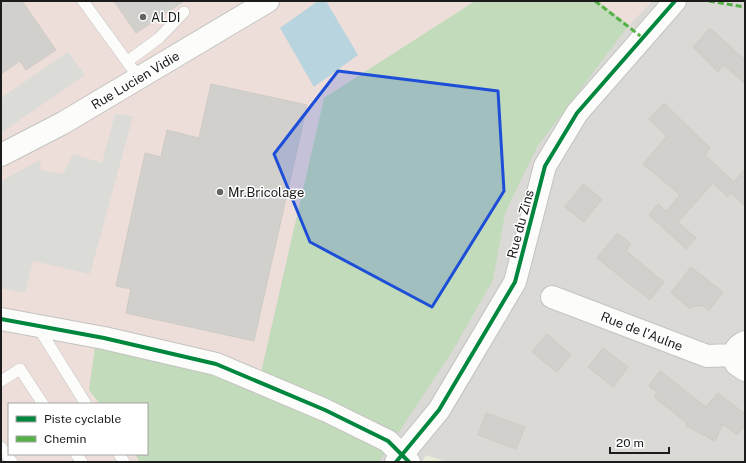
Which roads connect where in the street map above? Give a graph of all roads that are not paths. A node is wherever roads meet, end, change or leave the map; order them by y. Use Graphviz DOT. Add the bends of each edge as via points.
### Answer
graph roads {
  1 [pos="83,1"];
  2 [pos="268,1"];
  3 [pos="675,1"];
  4 [pos="184,12"];
  5 [pos="133,70"];
  6 [pos="1,155"];
  7 [pos="552,297"];
  8 [pos="1,319"];
  9 [pos="38,326"];
  10 [pos="741,356"];
  11 [pos="1,381"];
  12 [pos="42,403"];
  13 [pos="85,403"];
  14 [pos="1,447"];
  15 [pos="402,459"];
  16 [pos="12,462"];
  1 -- 5 [label="lane"];
  2 -- 5 [label="street, Rue Lucien Vidie"];
  3 -- 15 [label="street, Rue du Zins" via="577,113 545,166 515,282 439,410"];
  4 -- 5 [label="lane"];
  5 -- 6 [label="street, Rue Lucien Vidie" via="63,123"];
  7 -- 10 [label="street, Rue de l'Aulne" via="707,356"];
  8 -- 9 [label="street"];
  9 -- 13 [label="lane"];
  9 -- 15 [label="street" via="104,338 216,364 325,410 388,441"];
  11 -- 12 [label="lane" via="20,369"];
  14 -- 16 [label="lane"];
}
